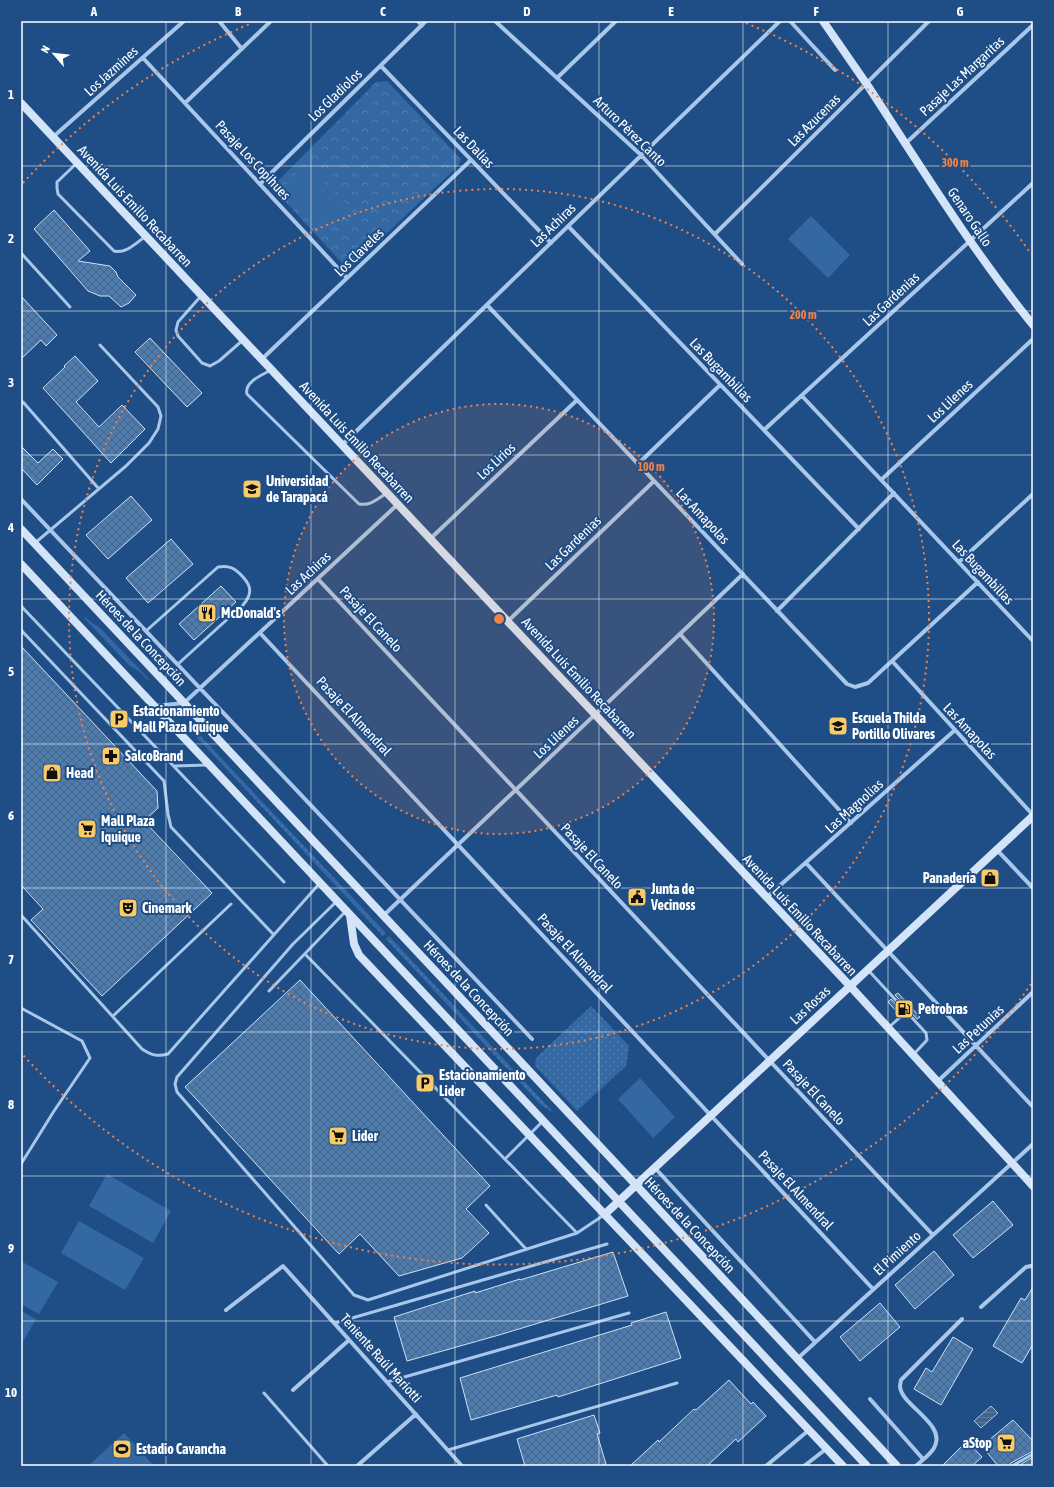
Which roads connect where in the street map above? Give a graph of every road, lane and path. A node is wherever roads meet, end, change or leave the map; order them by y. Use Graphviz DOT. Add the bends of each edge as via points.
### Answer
graph roads {
  1 [pos="184,21"];
  2 [pos="219,21"];
  3 [pos="271,21"];
  4 [pos="417,21"];
  5 [pos="426,21"];
  6 [pos="495,21"];
  7 [pos="616,21"];
  8 [pos="780,21"];
  9 [pos="790,21"];
  10 [pos="823,21"];
  11 [pos="929,21"];
  12 [pos="1033,25"];
  13 [pos="422,26"];
  14 [pos="242,49"];
  15 [pos="143,58"];
  16 [pos="380,66"];
  17 [pos="835,70"];
  18 [pos="558,77"];
  19 [pos="866,84"];
  20 [pos="21,103"];
  21 [pos="185,104"];
  22 [pos="53,138"];
  23 [pos="906,143"];
  24 [pos="642,155"];
  25 [pos="471,160"];
  26 [pos="77,163"];
  27 [pos="1033,183"];
  28 [pos="260,184"];
  29 [pos="568,226"];
  30 [pos="715,234"];
  31 [pos="146,236"];
  32 [pos="970,241"];
  33 [pos="551,242"];
  34 [pos="21,253"];
  35 [pos="742,264"];
  36 [pos="347,278"];
  37 [pos="201,296"];
  38 [pos="487,305"];
  39 [pos="70,307"];
  40 [pos="1033,325"];
  41 [pos="1033,338"];
  42 [pos="243,340"];
  43 [pos="100,345"];
  44 [pos="261,359"];
  45 [pos="271,370"];
  46 [pos="720,385"];
  47 [pos="802,396"];
  48 [pos="577,400"];
  49 [pos="23,402"];
  50 [pos="764,430"];
  51 [pos="342,445"];
  52 [pos="638,464"];
  53 [pos="881,480"];
  54 [pos="654,481"];
  55 [pos="99,489"];
  56 [pos="387,493"];
  57 [pos="894,493"];
  58 [pos="1033,494"];
  59 [pos="21,499"];
  60 [pos="398,504"];
  61 [pos="21,529"];
  62 [pos="859,529"];
  63 [pos="50,530"];
  64 [pos="430,539"];
  65 [pos="35,544"];
  66 [pos="959,562"];
  67 [pos="21,564"];
  68 [pos="743,574"];
  69 [pos="318,579"];
  70 [pos="978,582"];
  71 [pos="21,606"];
  72 [pos="777,611"];
  73 [pos="508,622"];
  74 [pos="21,630"];
  75 [pos="146,631"];
  76 [pos="260,632"];
  77 [pos="680,634"];
  78 [pos="1033,641"];
  79 [pos="892,661"];
  80 [pos="178,664"];
  81 [pos="200,688"];
  82 [pos="184,703"];
  83 [pos="155,707"];
  84 [pos="595,715"];
  85 [pos="955,730"];
  86 [pos="210,765"];
  87 [pos="174,766"];
  88 [pos="516,790"];
  89 [pos="1033,815"];
  90 [pos="851,823"];
  91 [pos="458,844"];
  92 [pos="997,850"];
  93 [pos="806,863"];
  94 [pos="284,882"];
  95 [pos="320,883"];
  96 [pos="1033,888"];
  97 [pos="767,898"];
  98 [pos="400,900"];
  99 [pos="337,901"];
  100 [pos="232,904"];
  101 [pos="348,913"];
  102 [pos="21,914"];
  103 [pos="384,916"];
  104 [pos="274,935"];
  105 [pos="888,951"];
  106 [pos="305,954"];
  107 [pos="868,970"];
  108 [pos="850,986"];
  109 [pos="270,991"];
  110 [pos="1033,992"];
  111 [pos="21,1008"];
  112 [pos="906,1012"];
  113 [pos="113,1016"];
  114 [pos="888,1028"];
  115 [pos="532,1039"];
  116 [pos="976,1046"];
  117 [pos="913,1055"];
  118 [pos="770,1061"];
  119 [pos="938,1082"];
  120 [pos="1033,1107"];
  121 [pos="711,1115"];
  122 [pos="543,1120"];
  123 [pos="530,1134"];
  124 [pos="1033,1144"];
  125 [pos="506,1159"];
  126 [pos="1012,1163"];
  127 [pos="21,1164"];
  128 [pos="655,1168"];
  129 [pos="636,1185"];
  130 [pos="1033,1186"];
  131 [pos="619,1201"];
  132 [pos="486,1205"];
  133 [pos="605,1214"];
  134 [pos="577,1233"];
  135 [pos="933,1235"];
  136 [pos="607,1244"];
  137 [pos="526,1249"];
  138 [pos="1033,1267"];
  139 [pos="873,1289"];
  140 [pos="981,1307"];
  141 [pos="226,1310"];
  142 [pos="629,1312"];
  143 [pos="962,1319"];
  144 [pos="335,1324"];
  145 [pos="349,1340"];
  146 [pos="815,1342"];
  147 [pos="797,1359"];
  148 [pos="387,1382"];
  149 [pos="677,1383"];
  150 [pos="293,1390"];
  151 [pos="264,1393"];
  152 [pos="870,1398"];
  153 [pos="416,1414"];
  154 [pos="809,1430"];
  155 [pos="827,1449"];
  156 [pos="448,1450"];
  157 [pos="1033,1454"];
  158 [pos="923,1459"];
  159 [pos="328,1466"];
  160 [pos="357,1466"];
  161 [pos="462,1466"];
  162 [pos="766,1466"];
  163 [pos="804,1466"];
  164 [pos="843,1466"];
  165 [pos="867,1466"];
  166 [pos="897,1466"];
  167 [pos="916,1466"];
  168 [pos="1012,1466"];
  1 -- 15 [label="street, Los Jazmines"];
  2 -- 14 [label="street"];
  3 -- 14 [label="street"];
  4 -- 13 [label="lane"];
  5 -- 13 [label="street, Los Gladiolos"];
  6 -- 18 [label="street, Arturo Pérez Canto"];
  7 -- 18 [label="street"];
  8 -- 24 [label="street, Las Achiras"];
  9 -- 17 [label="street"];
  10 -- 19 [label="street, Genaro Gallo"];
  11 -- 19 [label="street, Las Azucenas"];
  12 -- 23 [label="street, Pasaje Las Margaritas"];
  13 -- 16 [label="street, Los Gladiolos"];
  14 -- 21 [label="street"];
  15 -- 21 [label="street, Pasaje Los Copihues"];
  15 -- 22 [label="street, Los Jazmines"];
  16 -- 25 [label="street, Las Dalias"];
  16 -- 28 [label="street, Los Gladiolos"];
  18 -- 24 [label="street, Arturo Pérez Canto"];
  19 -- 23 [label="street, Genaro Gallo"];
  19 -- 30 [label="street, Las Azucenas"];
  20 -- 22 [label="street, Avenida Luis Emilio Recabarren"];
  21 -- 28 [label="street, Pasaje Los Copihues"];
  22 -- 26 [label="street, Avenida Luis Emilio Recabarren"];
  23 -- 32 [label="street, Genaro Gallo"];
  24 -- 29 [label="street, Las Achiras"];
  24 -- 30 [label="street, Arturo Pérez Canto"];
  25 -- 33 [label="street, Las Dalias"];
  25 -- 36 [label="street, Los Claveles"];
  26 -- 31 [label="street, Avenida Luis Emilio Recabarren"];
  26 -- 31 [label="lane" via="57,182 58,194 114,251 124,251"];
  27 -- 32 [label="street, Las Gardenias"];
  28 -- 36 [label="street, Pasaje Los Copihues"];
  29 -- 33 [label="street, Las Achiras"];
  29 -- 46 [label="street, Las Bugambilias"];
  30 -- 35 [label="street, Arturo Pérez Canto"];
  31 -- 37 [label="street, Avenida Luis Emilio Recabarren"];
  32 -- 40 [label="street, Genaro Gallo"];
  32 -- 47 [label="street, Las Gardenias"];
  33 -- 38 [label="street, Las Achiras"];
  34 -- 39 [label="lane"];
  36 -- 44 [label="street, Los Claveles"];
  37 -- 42 [label="street, Avenida Luis Emilio Recabarren"];
  37 -- 42 [label="lane" via="178,322 176,330 178,336 202,363 210,366"];
  38 -- 48 [label="street, Las Amapolas"];
  38 -- 51 [label="street, Las Achiras"];
  41 -- 53 [label="street, Los Lilenes"];
  42 -- 44 [label="street, Avenida Luis Emilio Recabarren"];
  43 -- 55 [label="lane" via="158,407 161,416 158,428 149,443"];
  44 -- 45 [label="street, Avenida Luis Emilio Recabarren"];
  45 -- 51 [label="street, Avenida Luis Emilio Recabarren"];
  45 -- 56 [label="lane" via="248,384 247,394 359,504 371,504"];
  46 -- 50 [label="street, Las Bugambilias"];
  46 -- 52 [label="street"];
  47 -- 50 [label="street, Las Gardenias"];
  47 -- 53 [label="street, Las Bugambilias"];
  48 -- 52 [label="street, Las Amapolas"];
  48 -- 64 [label="street, Los Lirios"];
  49 -- 55 [label="lane"];
  50 -- 62 [label="street, Las Bugambilias"];
  51 -- 56 [label="street, Avenida Luis Emilio Recabarren"];
  52 -- 54 [label="street, Las Amapolas"];
  53 -- 57 [label="street, Las Bugambilias"];
  54 -- 68 [label="street, Las Amapolas"];
  54 -- 73 [label="street, Las Gardenias"];
  55 -- 63 [label="lane"];
  56 -- 60 [label="street, Avenida Luis Emilio Recabarren"];
  57 -- 62 [label="street"];
  57 -- 66 [label="street, Las Bugambilias"];
  58 -- 66 [label="street"];
  59 -- 63 [label="street, Héroes de la Concepción"];
  60 -- 64 [label="street, Avenida Luis Emilio Recabarren"];
  60 -- 69 [label="street, Las Achiras"];
  61 -- 65 [label="street, Héroes de la Concepción"];
  62 -- 72 [label="street"];
  63 -- 65 [label="lane"];
  63 -- 75 [label="street, Héroes de la Concepción"];
  64 -- 73 [label="street, Avenida Luis Emilio Recabarren"];
  65 -- 82 [label="street, Héroes de la Concepción"];
  66 -- 70 [label="street, Las Bugambilias"];
  67 -- 83 [label="street"];
  68 -- 72 [label="street, Las Amapolas"];
  68 -- 77 [label="street, Los Lilenes"];
  69 -- 76 [label="street, Las Achiras"];
  69 -- 88 [label="street, Pasaje El Canelo"];
  70 -- 78 [label="street, Las Bugambilias"];
  70 -- 79 [label="street"];
  71 -- 87 [label="lane"];
  72 -- 79 [label="street, Las Amapolas" via="847,684 856,687 868,683"];
  73 -- 84 [label="street, Avenida Luis Emilio Recabarren"];
  74 -- 104 [label="lane" via="164,781 172,827"];
  75 -- 80 [label="street, Héroes de la Concepción"];
  75 -- 80 [label="lane" via="218,567 231,567 236,570 249,584 248,599"];
  76 -- 81 [label="street, Las Achiras"];
  76 -- 91 [label="street, Pasaje El Almendral"];
  77 -- 84 [label="street, Los Lilenes"];
  77 -- 90 [label="street"];
  79 -- 85 [label="street, Las Amapolas"];
  80 -- 81 [label="street, Héroes de la Concepción"];
  81 -- 82 [label="street, Las Achiras"];
  81 -- 98 [label="street, Héroes de la Concepción"];
  82 -- 83 [label="street"];
  82 -- 103 [label="street, Héroes de la Concepción"];
  83 -- 86 [label="street"];
  84 -- 88 [label="street, Los Lilenes"];
  84 -- 97 [label="street, Avenida Luis Emilio Recabarren"];
  85 -- 89 [label="street, Las Amapolas"];
  85 -- 90 [label="street, Las Magnolias"];
  86 -- 87 [label="lane"];
  86 -- 95 [label="street"];
  87 -- 94 [label="lane"];
  88 -- 91 [label="street, Los Lilenes"];
  88 -- 118 [label="street, Pasaje El Canelo"];
  89 -- 92 [label="street, Las Rosas"];
  90 -- 93 [label="street, Las Magnolias"];
  91 -- 98 [label="street, Los Lilenes"];
  91 -- 121 [label="street, Pasaje El Almendral"];
  92 -- 96 [label="street"];
  92 -- 105 [label="street, Las Rosas"];
  93 -- 97 [label="street, Las Magnolias"];
  93 -- 105 [label="street"];
  95 -- 99 [label="street"];
  95 -- 104 [label="lane"];
  97 -- 108 [label="street, Avenida Luis Emilio Recabarren"];
  98 -- 103 [label="street, Los Lilenes"];
  98 -- 115 [label="street, Héroes de la Concepción"];
  99 -- 101 [label="street"];
  99 -- 137 [label="lane" via="293,944 177,1077 177,1092 354,1294 368,1300"];
  100 -- 113 [label="lane"];
  101 -- 106 [label="lane"];
  101 -- 122 [label="street"];
  101 -- 123 [label="street" via="354,944 360,955"];
  102 -- 113 [label="lane"];
  103 -- 129 [label="street, Héroes de la Concepción"];
  104 -- 113 [label="lane" via="168,1054 150,1055"];
  105 -- 107 [label="street, Las Rosas"];
  105 -- 116 [label="street"];
  106 -- 109 [label="lane"];
  106 -- 125 [label="lane"];
  107 -- 108 [label="street, Las Rosas"];
  107 -- 112 [label="lane"];
  108 -- 114 [label="street, Avenida Luis Emilio Recabarren"];
  108 -- 118 [label="street, Las Rosas"];
  110 -- 116 [label="street, Las Petunias"];
  111 -- 127 [label="lane" via="82,1041 90,1058"];
  112 -- 114 [label="lane"];
  112 -- 117 [label="lane" via="927,1037"];
  114 -- 117 [label="street, Avenida Luis Emilio Recabarren"];
  116 -- 119 [label="street, Las Petunias"];
  116 -- 120 [label="street"];
  117 -- 119 [label="street, Avenida Luis Emilio Recabarren"];
  118 -- 121 [label="street, Las Rosas"];
  118 -- 135 [label="street, Pasaje El Canelo"];
  119 -- 126 [label="street, Avenida Luis Emilio Recabarren"];
  121 -- 128 [label="street, Las Rosas"];
  121 -- 139 [label="street, Pasaje El Almendral"];
  122 -- 123 [label="lane"];
  122 -- 131 [label="street"];
  123 -- 125 [label="lane"];
  123 -- 133 [label="street"];
  124 -- 126 [label="street, El Pimiento"];
  125 -- 134 [label="lane"];
  126 -- 130 [label="street, Avenida Luis Emilio Recabarren"];
  126 -- 135 [label="street, El Pimiento"];
  128 -- 129 [label="street, Las Rosas"];
  128 -- 146 [label="street, Héroes de la Concepción"];
  129 -- 131 [label="street, Las Rosas"];
  129 -- 147 [label="street, Héroes de la Concepción"];
  131 -- 133 [label="street, Las Rosas"];
  131 -- 165 [label="street"];
  132 -- 137 [label="lane"];
  133 -- 134 [label="lane"];
  133 -- 154 [label="street"];
  134 -- 137 [label="lane"];
  135 -- 139 [label="street, El Pimiento"];
  136 -- 144 [label="lane"];
  138 -- 140 [label="street" via="1026,1267"];
  139 -- 146 [label="street, El Pimiento"];
  141 -- 144 [label="street, Teniente Raúl Mariotti" via="283,1266"];
  142 -- 148 [label="lane"];
  143 -- 158 [label="street" via="901,1380 903,1394 930,1424 936,1435 934,1448"];
  144 -- 145 [label="street, Teniente Raúl Mariotti"];
  145 -- 148 [label="street, Teniente Raúl Mariotti"];
  145 -- 150 [label="street"];
  146 -- 147 [label="street, El Pimiento"];
  147 -- 166 [label="street, Héroes de la Concepción"];
  148 -- 153 [label="street, Teniente Raúl Mariotti"];
  149 -- 156 [label="lane"];
  151 -- 159 [label="lane"];
  152 -- 158 [label="street"];
  153 -- 156 [label="street, Teniente Raúl Mariotti"];
  153 -- 160 [label="street"];
  154 -- 155 [label="street"];
  154 -- 162 [label="street"];
  155 -- 163 [label="street"];
  155 -- 164 [label="street"];
  156 -- 161 [label="street, Teniente Raúl Mariotti"];
  157 -- 168 [label="lane"];
  158 -- 167 [label="street"];
}
